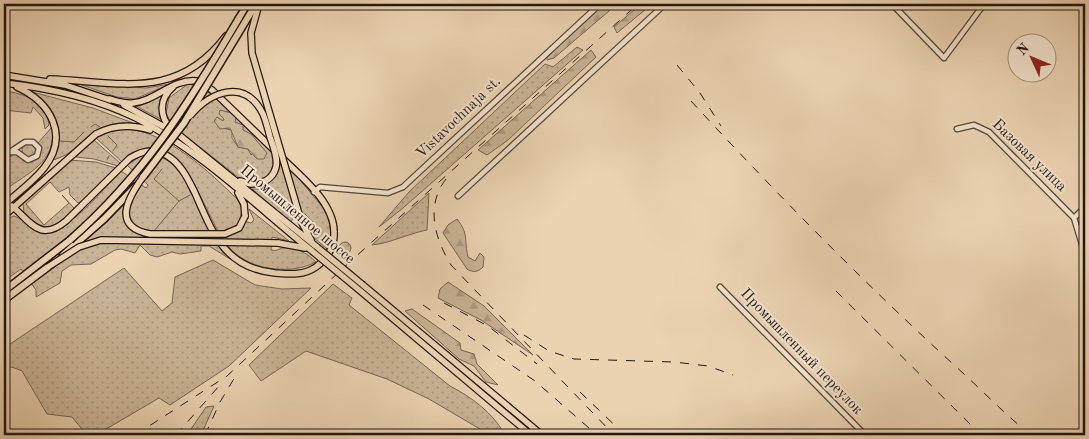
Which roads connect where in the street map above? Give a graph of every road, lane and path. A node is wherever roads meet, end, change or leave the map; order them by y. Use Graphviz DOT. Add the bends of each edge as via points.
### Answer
graph roads {
  1 [pos="248,4"];
  2 [pos="258,4"];
  3 [pos="600,4"];
  4 [pos="666,4"];
  5 [pos="892,4"];
  6 [pos="984,4"];
  7 [pos="239,18"];
  8 [pos="4,75"];
  9 [pos="29,78"];
  10 [pos="6,84"];
  11 [pos="178,84"];
  12 [pos="109,99"];
  13 [pos="957,130"];
  14 [pos="164,135"];
  15 [pos="177,136"];
  16 [pos="11,152"];
  17 [pos="4,156"];
  18 [pos="228,173"];
  19 [pos="143,178"];
  20 [pos="234,187"];
  21 [pos="314,192"];
  22 [pos="16,194"];
  23 [pos="458,196"];
  24 [pos="22,200"];
  25 [pos="4,206"];
  26 [pos="14,207"];
  27 [pos="1085,207"];
  28 [pos="21,214"];
  29 [pos="5,215"];
  30 [pos="1074,218"];
  31 [pos="314,249"];
  32 [pos="1084,251"];
  33 [pos="48,267"];
  34 [pos="21,283"];
  35 [pos="361,287"];
  36 [pos="720,287"];
  37 [pos="4,290"];
  38 [pos="4,300"];
  39 [pos="531,435"];
  40 [pos="542,435"];
  41 [pos="865,435"];
  1 -- 7 [label="highway"];
  2 -- 15 [label="highway, bridge"];
  2 -- 31 [label="main road, bridge" via="250,33 252,53 301,221"];
  3 -- 21 [label="street, Vistavochnaja st." via="403,187 388,193 320,187"];
  4 -- 23 [label="street"];
  5 -- 6 [label="street" via="944,58"];
  7 -- 9 [label="main road, bridge" via="209,57 190,71 164,81"];
  7 -- 34 [label="highway, bridge" via="186,107 141,168 85,227"];
  8 -- 9 [label="main road, Промышленное шоссе"];
  9 -- 12 [label="main road, Промышленное шоссе"];
  10 -- 14 [label="main road, Промышленное шоссе" via="55,90 106,105"];
  10 -- 22 [label="main road" via="41,101 52,118 56,133 48,163"];
  11 -- 12 [label="main road" via="140,102"];
  11 -- 15 [label="main road" via="168,92 162,106 165,121"];
  11 -- 21 [label="main road" via="192,80 206,86"];
  12 -- 15 [label="main road, Промышленное шоссе"];
  13 -- 30 [label="street, Базовая улица" via="974,125 989,132"];
  14 -- 20 [label="main road, Промышленное шоссе"];
  14 -- 24 [label="main road" via="130,125 102,131 85,141"];
  15 -- 18 [label="main road, Промышленное шоссе"];
  15 -- 18 [label="main road, bridge" via="210,97 227,92 245,96 263,114 276,154 273,173 260,184 246,184"];
  15 -- 19 [label="highway, bridge"];
  16 -- 16 [label="street" via="17,152 28,160 37,156 38,148 30,141"];
  16 -- 17 [label="street"];
  18 -- 31 [label="main road, Промышленное шоссе"];
  19 -- 20 [label="main road, bridge" via="130,196 126,209 129,223 150,234 225,234 238,228 245,216 244,204"];
  19 -- 33 [label="highway, bridge" via="104,219"];
  20 -- 31 [label="main road, Промышленное шоссе"];
  21 -- 28 [label="main road" via="332,218 333,245 318,266 295,274 257,270 231,256 218,242 181,169 169,157 155,150 130,158 59,227 41,230"];
  22 -- 25 [label="main road"];
  22 -- 26 [label="main road" via="12,202"];
  24 -- 26 [label="main road"];
  24 -- 28 [label="main road" via="18,208"];
  25 -- 26 [label="main road"];
  26 -- 28 [label="main road"];
  26 -- 29 [label="main road"];
  27 -- 30 [label="street"];
  28 -- 29 [label="main road"];
  30 -- 32 [label="street, Базовая улица"];
  31 -- 33 [label="main road, bridge" via="278,243 101,240 79,247"];
  31 -- 35 [label="main road, Промышленное шоссе, bridge"];
  33 -- 34 [label="highway"];
  34 -- 37 [label="highway"];
  34 -- 38 [label="highway"];
  35 -- 39 [label="main road, Промышленное шоссе"];
  35 -- 40 [label="main road, Промышленное шоссе"];
  36 -- 41 [label="street, Промышленный переулок"];
}
